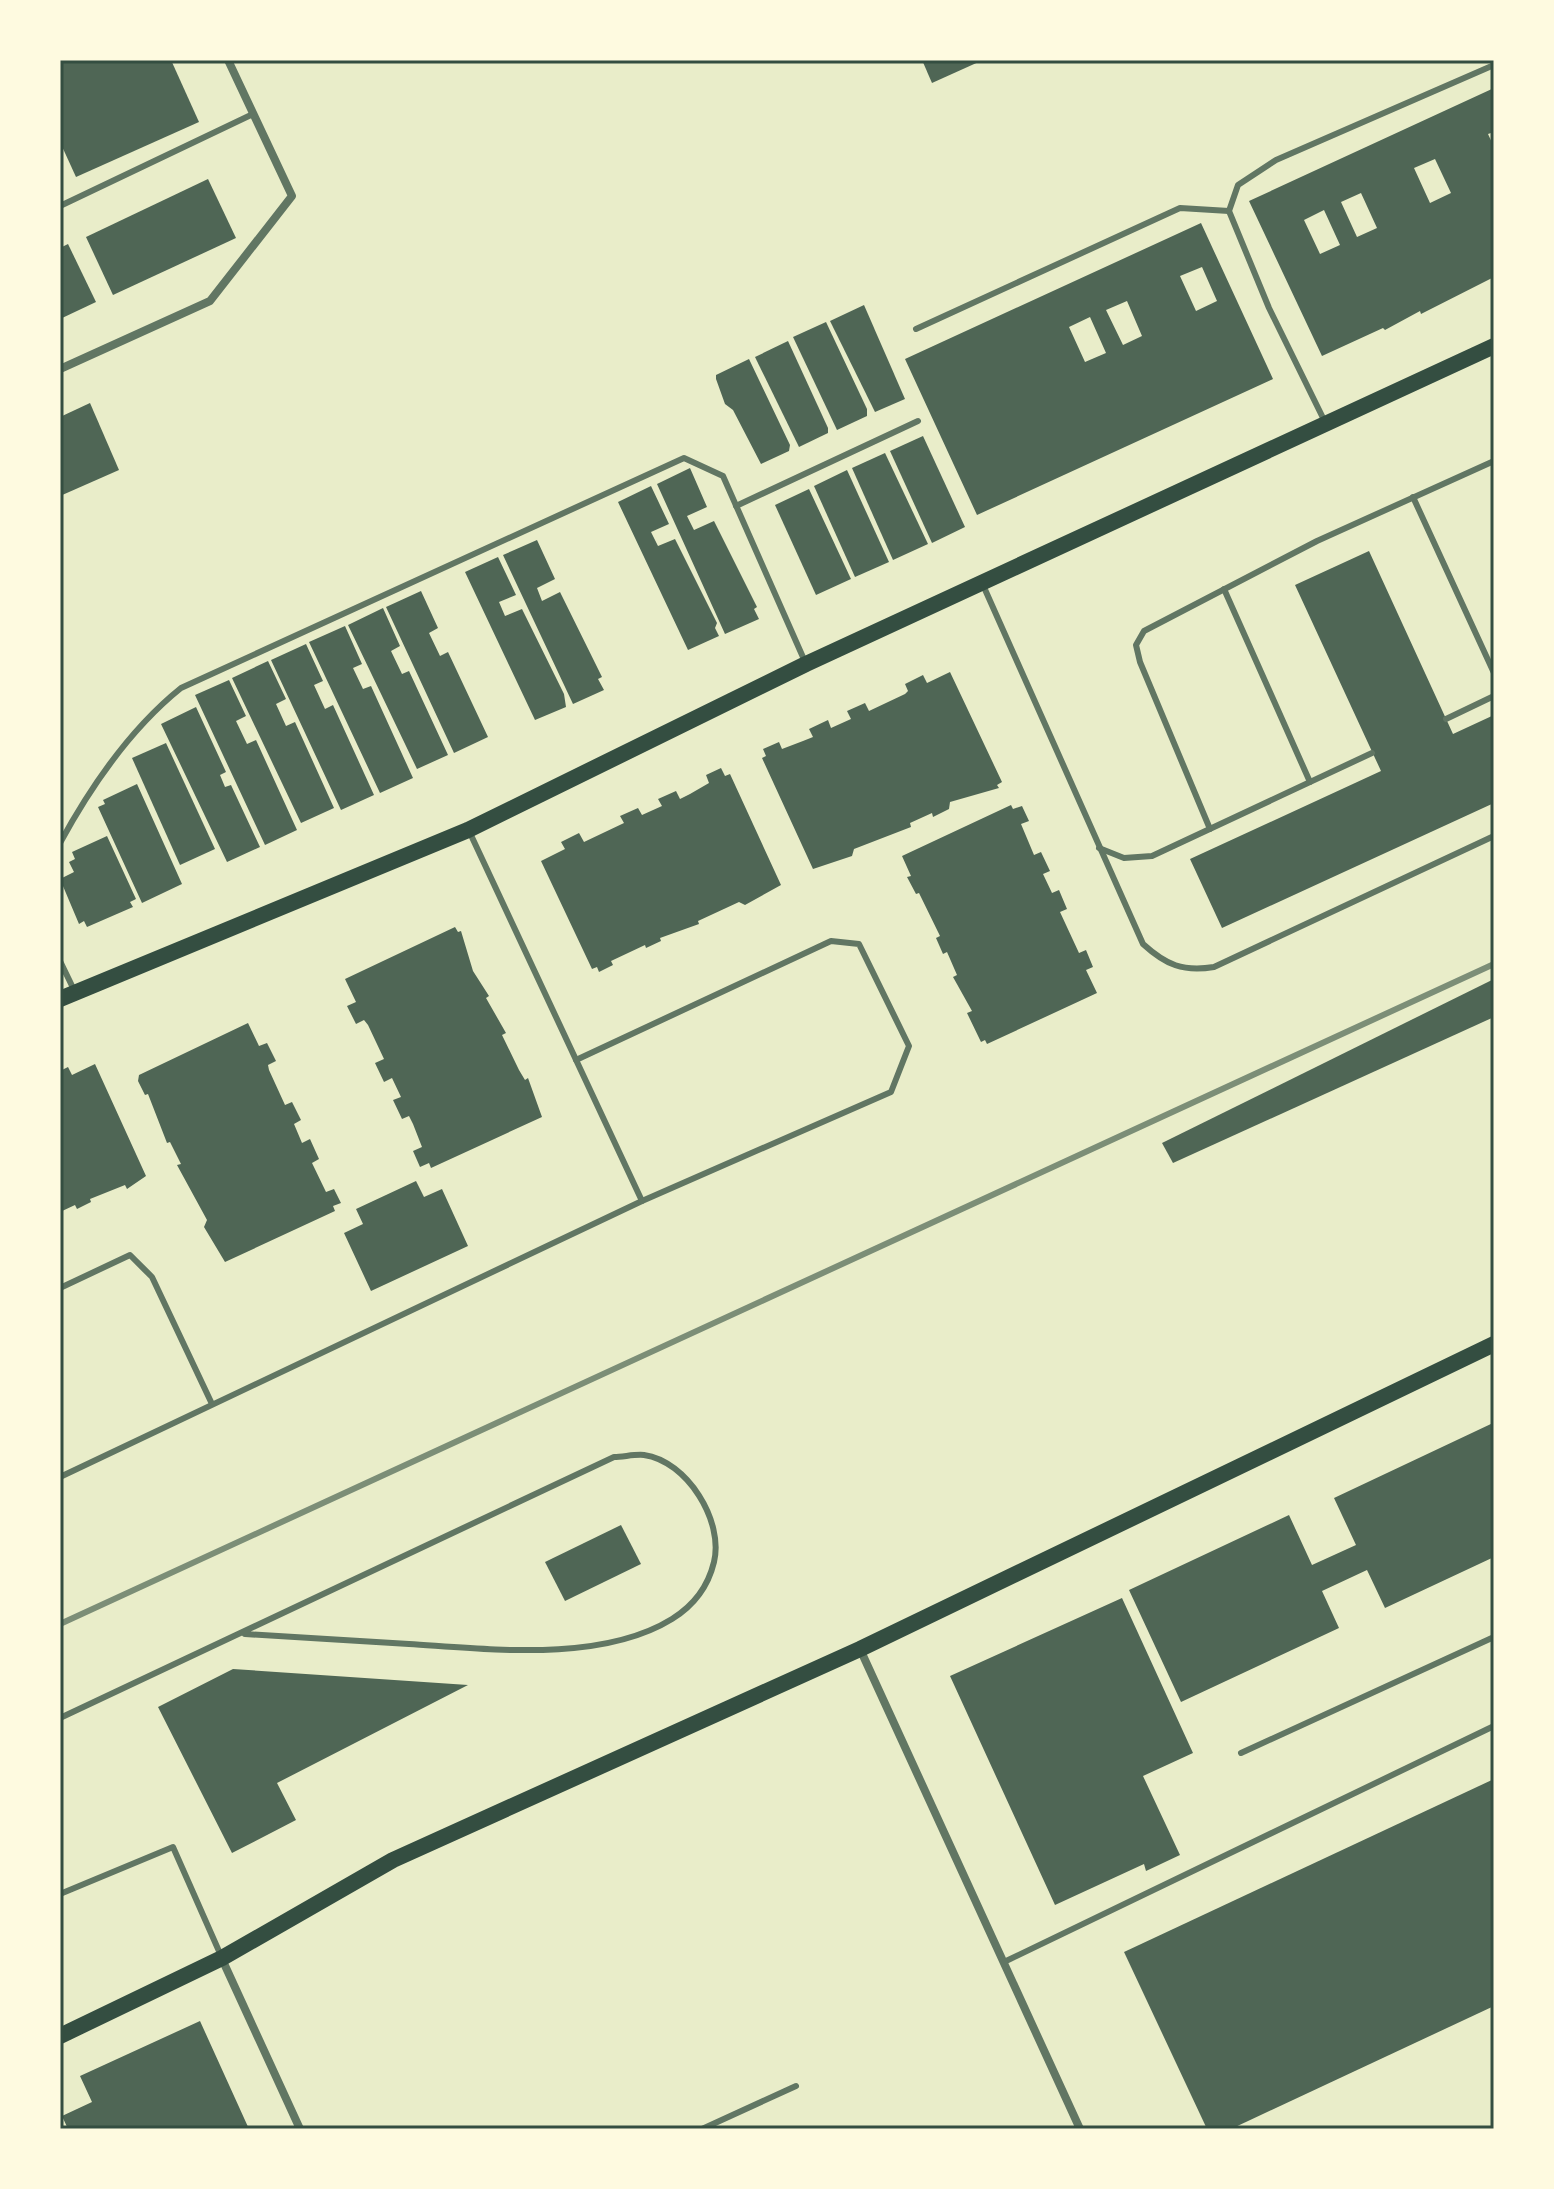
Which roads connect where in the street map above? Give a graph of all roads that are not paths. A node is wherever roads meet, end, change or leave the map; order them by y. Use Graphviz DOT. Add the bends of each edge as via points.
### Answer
graph roads {
  1 [pos="228,60"];
  2 [pos="1494,65"];
  3 [pos="253,114"];
  4 [pos="60,206"];
  5 [pos="1229,211"];
  6 [pos="916,329"];
  7 [pos="1494,346"];
  8 [pos="60,369"];
  9 [pos="918,421"];
  10 [pos="1326,426"];
  11 [pos="1494,461"];
  12 [pos="1413,497"];
  13 [pos="736,506"];
  14 [pos="983,585"];
  15 [pos="1224,589"];
  16 [pos="806,664"];
  17 [pos="1494,673"];
  18 [pos="1494,696"];
  19 [pos="1446,719"];
  20 [pos="1372,753"];
  21 [pos="1310,782"];
  22 [pos="1210,829"];
  23 [pos="468,830"];
  24 [pos="1494,836"];
  25 [pos="60,843"];
  26 [pos="1099,848"];
  27 [pos="60,961"];
  28 [pos="68,995"];
  29 [pos="576,1060"];
  30 [pos="642,1201"];
  31 [pos="60,1288"];
  32 [pos="1494,1344"];
  33 [pos="212,1404"];
  34 [pos="60,1477"];
  35 [pos="245,1634"];
  36 [pos="1494,1637"];
  37 [pos="860,1649"];
  38 [pos="60,1718"];
  39 [pos="1494,1726"];
  40 [pos="1241,1753"];
  41 [pos="60,1894"];
  42 [pos="222,1958"];
  43 [pos="1004,1962"];
  44 [pos="60,2036"];
  45 [pos="796,2086"];
  46 [pos="300,2129"];
  47 [pos="702,2129"];
  48 [pos="1080,2129"];
  1 -- 3 [label="street"];
  2 -- 5 [label="lane" via="1276,160 1238,185"];
  3 -- 4 [label="lane"];
  3 -- 8 [label="street" via="292,196 210,301"];
  5 -- 6 [label="lane" via="1180,208"];
  5 -- 10 [label="lane"];
  7 -- 10 [label="main road"];
  9 -- 13 [label="lane"];
  10 -- 14 [label="main road"];
  11 -- 12 [label="lane"];
  12 -- 15 [label="lane"];
  12 -- 17 [label="lane"];
  13 -- 16 [label="lane"];
  13 -- 25 [label="lane" via="723,476 684,458 181,688 119,751"];
  14 -- 16 [label="main road"];
  14 -- 26 [label="lane"];
  15 -- 21 [label="lane"];
  15 -- 22 [label="lane" via="1144,631 1136,645"];
  16 -- 23 [label="main road"];
  18 -- 19 [label="lane"];
  20 -- 21 [label="lane"];
  21 -- 22 [label="lane"];
  22 -- 26 [label="lane" via="1152,856 1124,858"];
  23 -- 28 [label="main road"];
  23 -- 29 [label="lane"];
  24 -- 26 [label="lane" via="1214,967 1192,971 1166,965 1143,944"];
  27 -- 28 [label="lane"];
  29 -- 30 [label="lane"];
  29 -- 30 [label="lane" via="831,941 859,944 909,1046 891,1092"];
  30 -- 33 [label="lane"];
  31 -- 33 [label="lane" via="130,1255 152,1277"];
  32 -- 37 [label="main road"];
  33 -- 34 [label="lane"];
  35 -- 35 [label="lane" via="524,1652 633,1635 671,1619 701,1595 715,1560 711,1520 693,1486 671,1465 644,1455 614,1457"];
  35 -- 38 [label="lane"];
  36 -- 40 [label="lane"];
  37 -- 42 [label="main road" via="393,1860"];
  37 -- 43 [label="street"];
  39 -- 43 [label="lane"];
  41 -- 42 [label="lane" via="173,1847"];
  42 -- 44 [label="main road"];
  42 -- 46 [label="street"];
  43 -- 48 [label="street"];
  45 -- 47 [label="lane"];
}
